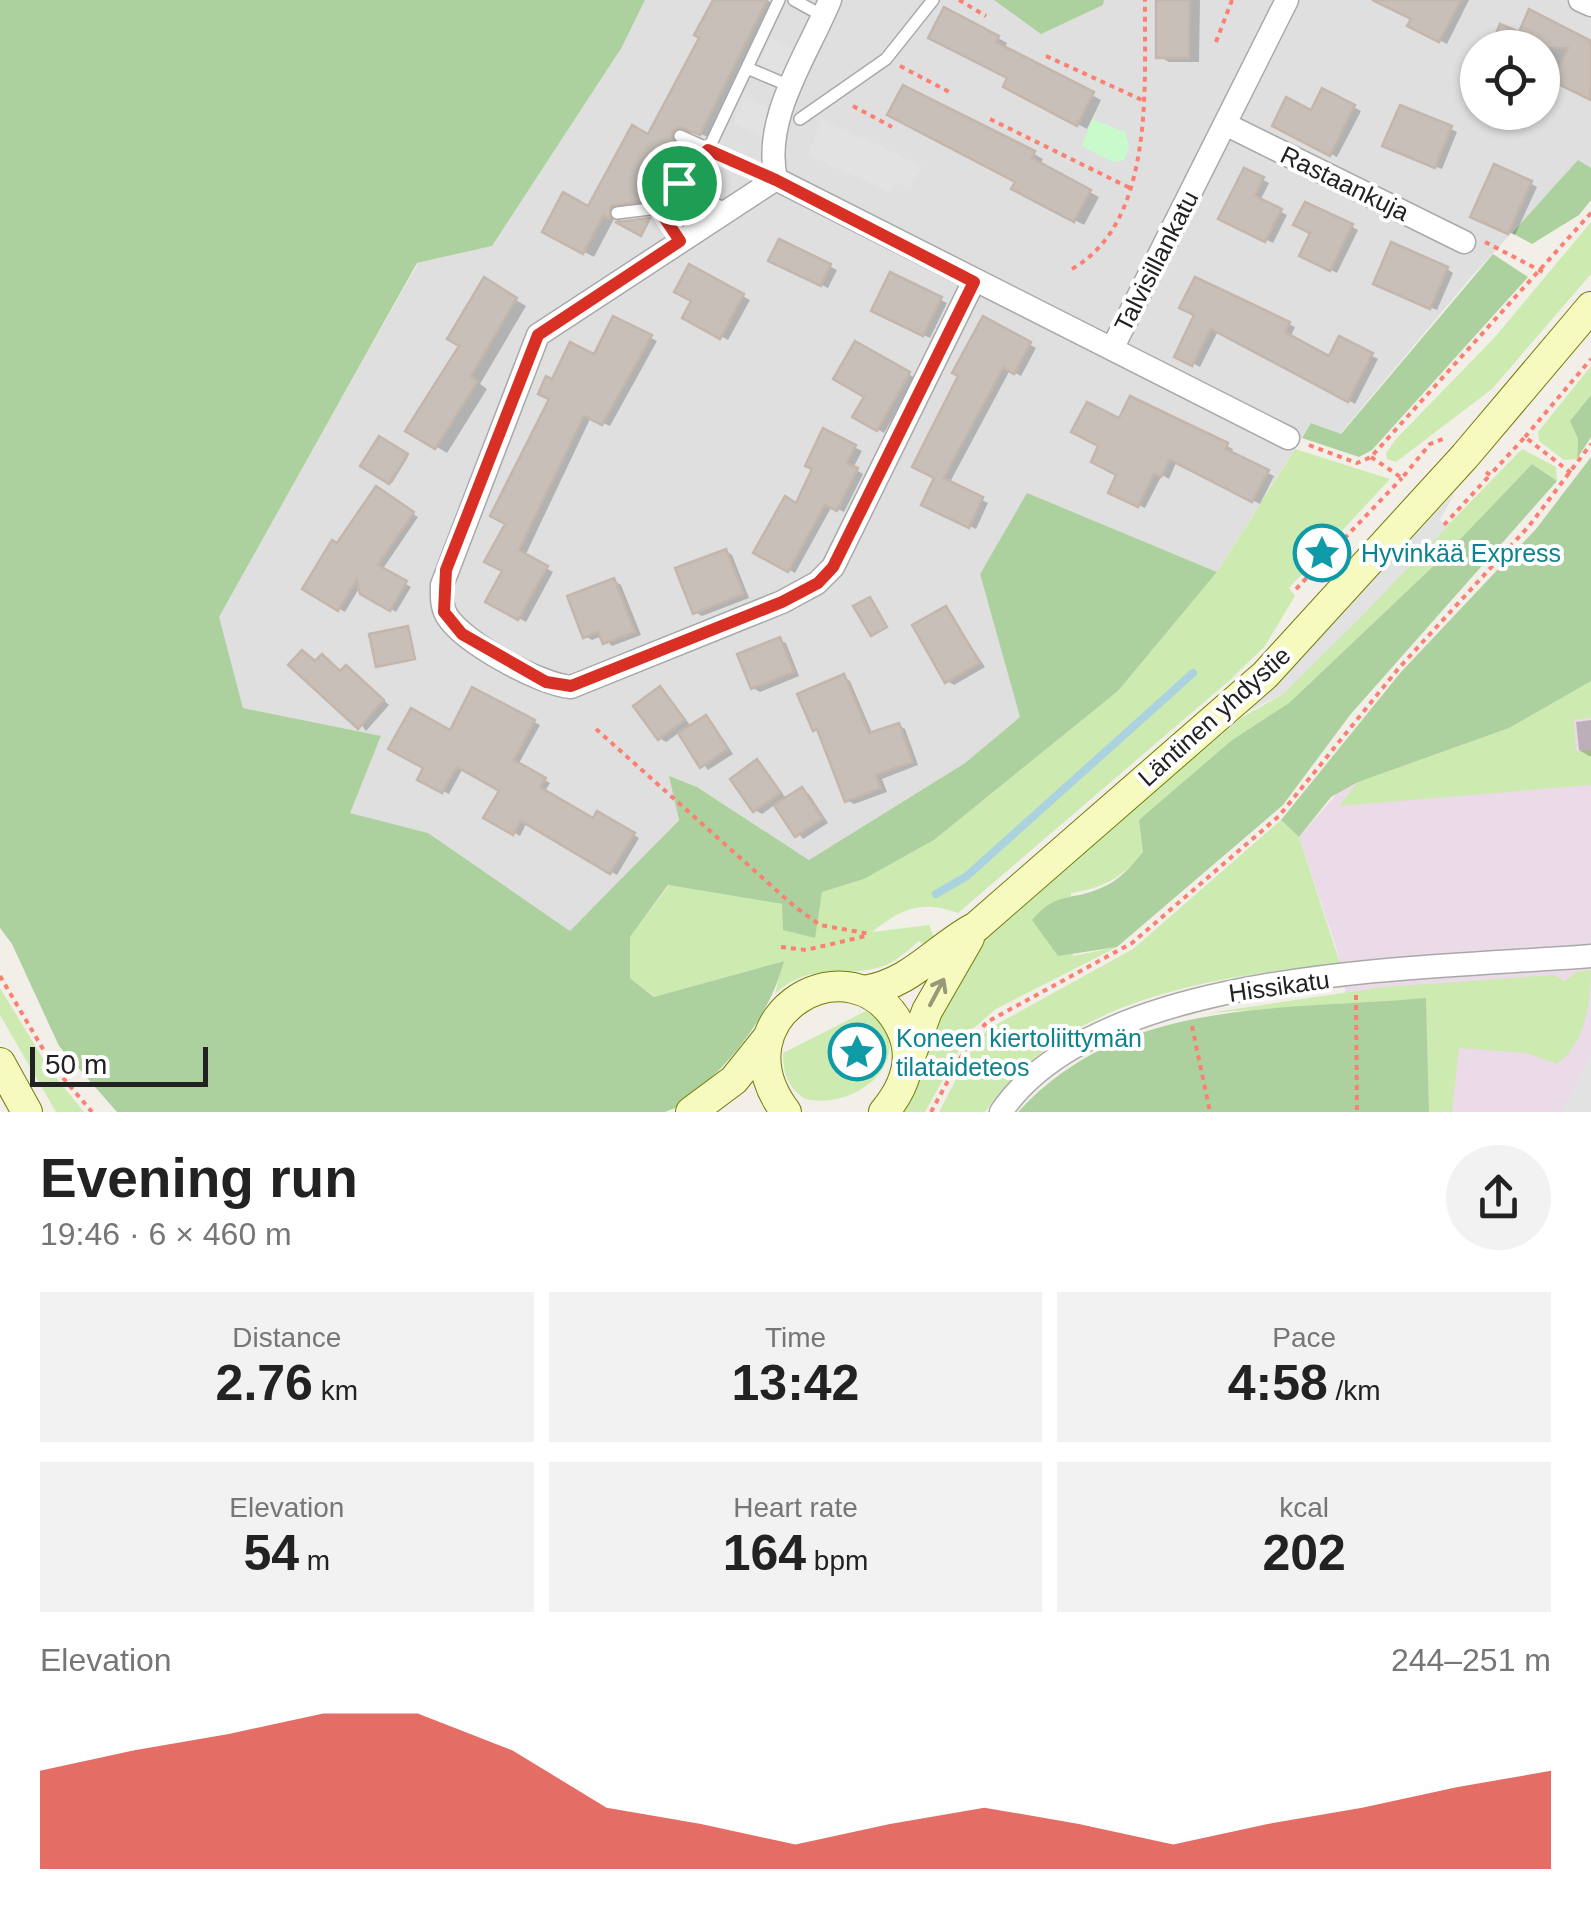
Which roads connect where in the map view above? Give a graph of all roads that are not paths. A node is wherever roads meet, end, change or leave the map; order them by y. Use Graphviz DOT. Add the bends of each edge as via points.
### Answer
graph roads {
  1 [pos="779,0"];
  2 [pos="794,0"];
  3 [pos="933,0"];
  4 [pos="1287,0"];
  5 [pos="1580,0"];
  6 [pos="1591,5"];
  7 [pos="826,8"];
  8 [pos="746,68"];
  9 [pos="792,87"];
  10 [pos="800,119"];
  11 [pos="1226,124"];
  12 [pos="680,136"];
  13 [pos="708,150"];
  14 [pos="776,180"];
  15 [pos="679,183"];
  16 [pos="658,208"];
  17 [pos="728,211"];
  18 [pos="617,213"];
  19 [pos="680,241"];
  20 [pos="1464,242"];
  21 [pos="974,282"];
  22 [pos="1591,307"];
  23 [pos="1113,347"];
  24 [pos="1288,438"];
  25 [pos="976,926"];
  26 [pos="1591,956"];
  27 [pos="864,991"];
  28 [pos="766,1040"];
  29 [pos="908,1062"];
  30 [pos="0,1063"];
  31 [pos="28,1112"];
  32 [pos="692,1112"];
  33 [pos="762,1112"];
  34 [pos="786,1112"];
  35 [pos="884,1112"];
  36 [pos="1001,1112"];
  1 -- 8 [label="lane"];
  2 -- 7 [label="lane"];
  3 -- 10 [label="lane" via="886,59"];
  4 -- 11 [label="street, Talvisillankatu"];
  5 -- 6 [label="street"];
  7 -- 9 [label="street"];
  8 -- 9 [label="lane"];
  8 -- 13 [label="lane"];
  9 -- 14 [label="street" via="773,130"];
  11 -- 20 [label="street, Rastaankuja"];
  11 -- 23 [label="street, Talvisillankatu"];
  12 -- 13 [label="lane"];
  13 -- 14 [label="lane"];
  13 -- 15 [label="lane"];
  14 -- 17 [label="street"];
  14 -- 21 [label="street, Talvisillankatu"];
  15 -- 16 [label="lane"];
  15 -- 17 [label="lane"];
  16 -- 18 [label="lane"];
  16 -- 19 [label="lane"];
  17 -- 19 [label="street"];
  19 -- 21 [label="street" via="538,335 446,570 444,612 462,634 559,686 593,681 818,583 833,567"];
  21 -- 23 [label="street, Talvisillankatu"];
  22 -- 25 [label="main road, Läntinen yhdystie" via="1265,675"];
  23 -- 24 [label="street"];
  25 -- 27 [label="main road, Läntinen yhdystie" via="892,987"];
  29 -- 25 [label="main road, Läntinen yhdystie, one-way" via="927,1011"];
  26 -- 36 [label="street, Hissikatu" via="1357,976 1187,1002 1126,1022 1059,1056"];
  27 -- 28 [label="main road" via="809,992 782,1011"];
  27 -- 29 [label="main road" via="892,1011"];
  28 -- 32 [label="main road" via="734,1080"];
  28 -- 34 [label="main road" via="769,1086"];
  29 -- 35 [label="main road, Läntinen yhdystie"];
  30 -- 31 [label="main road"];
  33 -- 34 [label="main road"];
}
